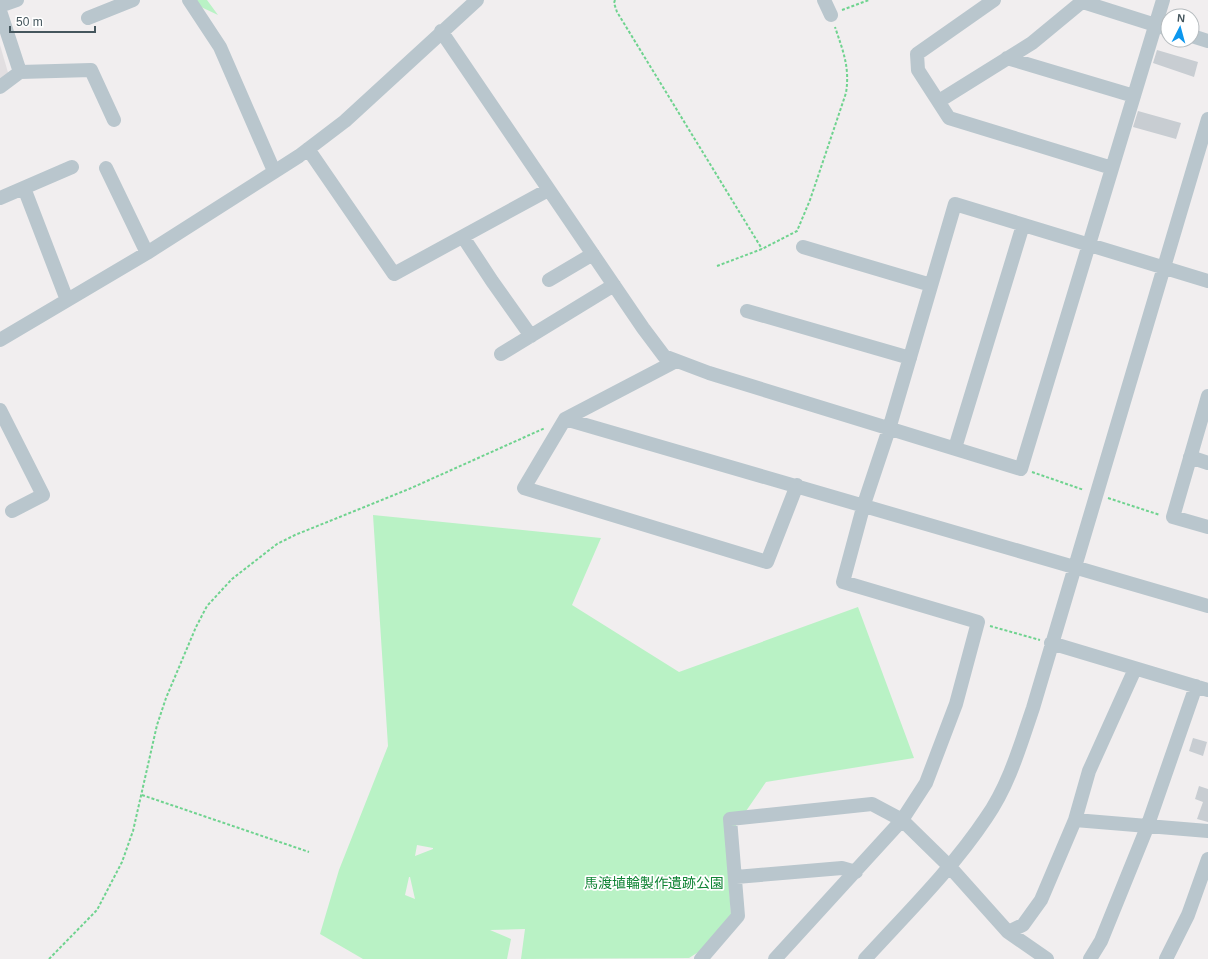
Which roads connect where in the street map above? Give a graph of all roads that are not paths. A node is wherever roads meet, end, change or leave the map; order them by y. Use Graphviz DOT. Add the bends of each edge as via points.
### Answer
graph roads {
  1 [pos="17,0"];
  2 [pos="133,0"];
  3 [pos="190,0"];
  4 [pos="476,0"];
  5 [pos="824,0"];
  6 [pos="994,0"];
  7 [pos="1084,1"];
  8 [pos="0,6"];
  9 [pos="0,11"];
  10 [pos="831,15"];
  11 [pos="88,18"];
  12 [pos="1160,26"];
  13 [pos="441,31"];
  14 [pos="1160,32"];
  15 [pos="1008,58"];
  16 [pos="20,72"];
  17 [pos="0,87"];
  18 [pos="1134,96"];
  19 [pos="939,101"];
  20 [pos="1208,119"];
  21 [pos="114,120"];
  22 [pos="308,149"];
  23 [pos="72,167"];
  24 [pos="106,168"];
  25 [pos="1112,168"];
  26 [pos="274,170"];
  27 [pos="24,188"];
  28 [pos="548,190"];
  29 [pos="0,198"];
  30 [pos="1023,225"];
  31 [pos="463,236"];
  32 [pos="1090,245"];
  33 [pos="803,247"];
  34 [pos="146,253"];
  35 [pos="592,254"];
  36 [pos="1164,268"];
  37 [pos="549,280"];
  38 [pos="1208,280"];
  39 [pos="614,285"];
  40 [pos="931,285"];
  41 [pos="67,300"];
  42 [pos="747,311"];
  43 [pos="531,336"];
  44 [pos="0,340"];
  45 [pos="501,354"];
  46 [pos="910,358"];
  47 [pos="676,361"];
  48 [pos="1207,403"];
  49 [pos="0,410"];
  50 [pos="565,418"];
  51 [pos="889,429"];
  52 [pos="955,448"];
  53 [pos="1190,457"];
  54 [pos="1208,463"];
  55 [pos="797,485"];
  56 [pos="864,504"];
  57 [pos="12,510"];
  58 [pos="1208,527"];
  59 [pos="1074,567"];
  60 [pos="1208,606"];
  61 [pos="1051,643"];
  62 [pos="1135,669"];
  63 [pos="1202,688"];
  64 [pos="902,820"];
  65 [pos="1075,820"];
  66 [pos="1148,825"];
  67 [pos="1208,831"];
  68 [pos="1208,859"];
  69 [pos="950,866"];
  70 [pos="856,872"];
  71 [pos="736,877"];
  72 [pos="1008,932"];
  73 [pos="710,956"];
  74 [pos="775,959"];
  75 [pos="865,959"];
  76 [pos="1048,959"];
  77 [pos="1090,959"];
  78 [pos="1166,959"];
  1 -- 8 [label="street"];
  2 -- 11 [label="street"];
  3 -- 26 [label="street" via="220,47"];
  4 -- 13 [label="street"];
  5 -- 10 [label="street"];
  6 -- 19 [label="street" via="917,54 918,70"];
  7 -- 12 [label="street"];
  7 -- 15 [label="street" via="1032,43"];
  9 -- 16 [label="street"];
  13 -- 22 [label="street" via="345,122"];
  13 -- 28 [label="street"];
  14 -- 18 [label="street"];
  15 -- 18 [label="street"];
  15 -- 19 [label="street"];
  16 -- 17 [label="street"];
  16 -- 21 [label="street" via="90,70"];
  18 -- 25 [label="street"];
  19 -- 25 [label="street" via="949,118"];
  20 -- 36 [label="street"];
  22 -- 26 [label="street"];
  22 -- 31 [label="street" via="394,274"];
  23 -- 27 [label="street"];
  24 -- 34 [label="street"];
  25 -- 32 [label="street"];
  26 -- 34 [label="street"];
  27 -- 29 [label="street"];
  27 -- 41 [label="street"];
  28 -- 31 [label="street"];
  28 -- 35 [label="street"];
  30 -- 32 [label="street"];
  30 -- 40 [label="street" via="955,204"];
  30 -- 52 [label="street"];
  31 -- 43 [label="street"];
  32 -- 36 [label="street"];
  32 -- 52 [label="street" via="1021,468"];
  33 -- 40 [label="street"];
  34 -- 41 [label="street"];
  35 -- 37 [label="street"];
  35 -- 39 [label="street"];
  36 -- 38 [label="street"];
  36 -- 59 [label="street"];
  39 -- 43 [label="street"];
  39 -- 47 [label="street" via="664,356"];
  40 -- 46 [label="street"];
  41 -- 44 [label="street"];
  42 -- 46 [label="street"];
  43 -- 45 [label="street"];
  46 -- 51 [label="street"];
  47 -- 50 [label="street"];
  47 -- 51 [label="street"];
  48 -- 53 [label="street"];
  49 -- 57 [label="street" via="43,495"];
  50 -- 55 [label="street"];
  50 -- 55 [label="street" via="524,488 767,562"];
  51 -- 52 [label="street"];
  51 -- 56 [label="street"];
  53 -- 54 [label="street"];
  53 -- 58 [label="street" via="1173,517"];
  55 -- 56 [label="street"];
  56 -- 59 [label="street"];
  56 -- 64 [label="street" via="843,582 978,622 945,734 926,783"];
  59 -- 60 [label="street"];
  59 -- 61 [label="street"];
  61 -- 62 [label="street"];
  61 -- 69 [label="street" via="1014,767 987,817"];
  62 -- 63 [label="street"];
  62 -- 65 [label="street" via="1088,771"];
  63 -- 66 [label="street"];
  64 -- 69 [label="street"];
  64 -- 70 [label="street"];
  64 -- 71 [label="street" via="872,804 730,819"];
  65 -- 66 [label="street"];
  65 -- 72 [label="street" via="1041,900 1022,925"];
  66 -- 67 [label="street"];
  66 -- 77 [label="street" via="1101,941"];
  68 -- 78 [label="street" via="1188,915"];
  69 -- 72 [label="street"];
  69 -- 75 [label="street"];
  70 -- 71 [label="street" via="842,868"];
  70 -- 74 [label="street"];
  71 -- 73 [label="street" via="738,916"];
  72 -- 76 [label="street"];
}
